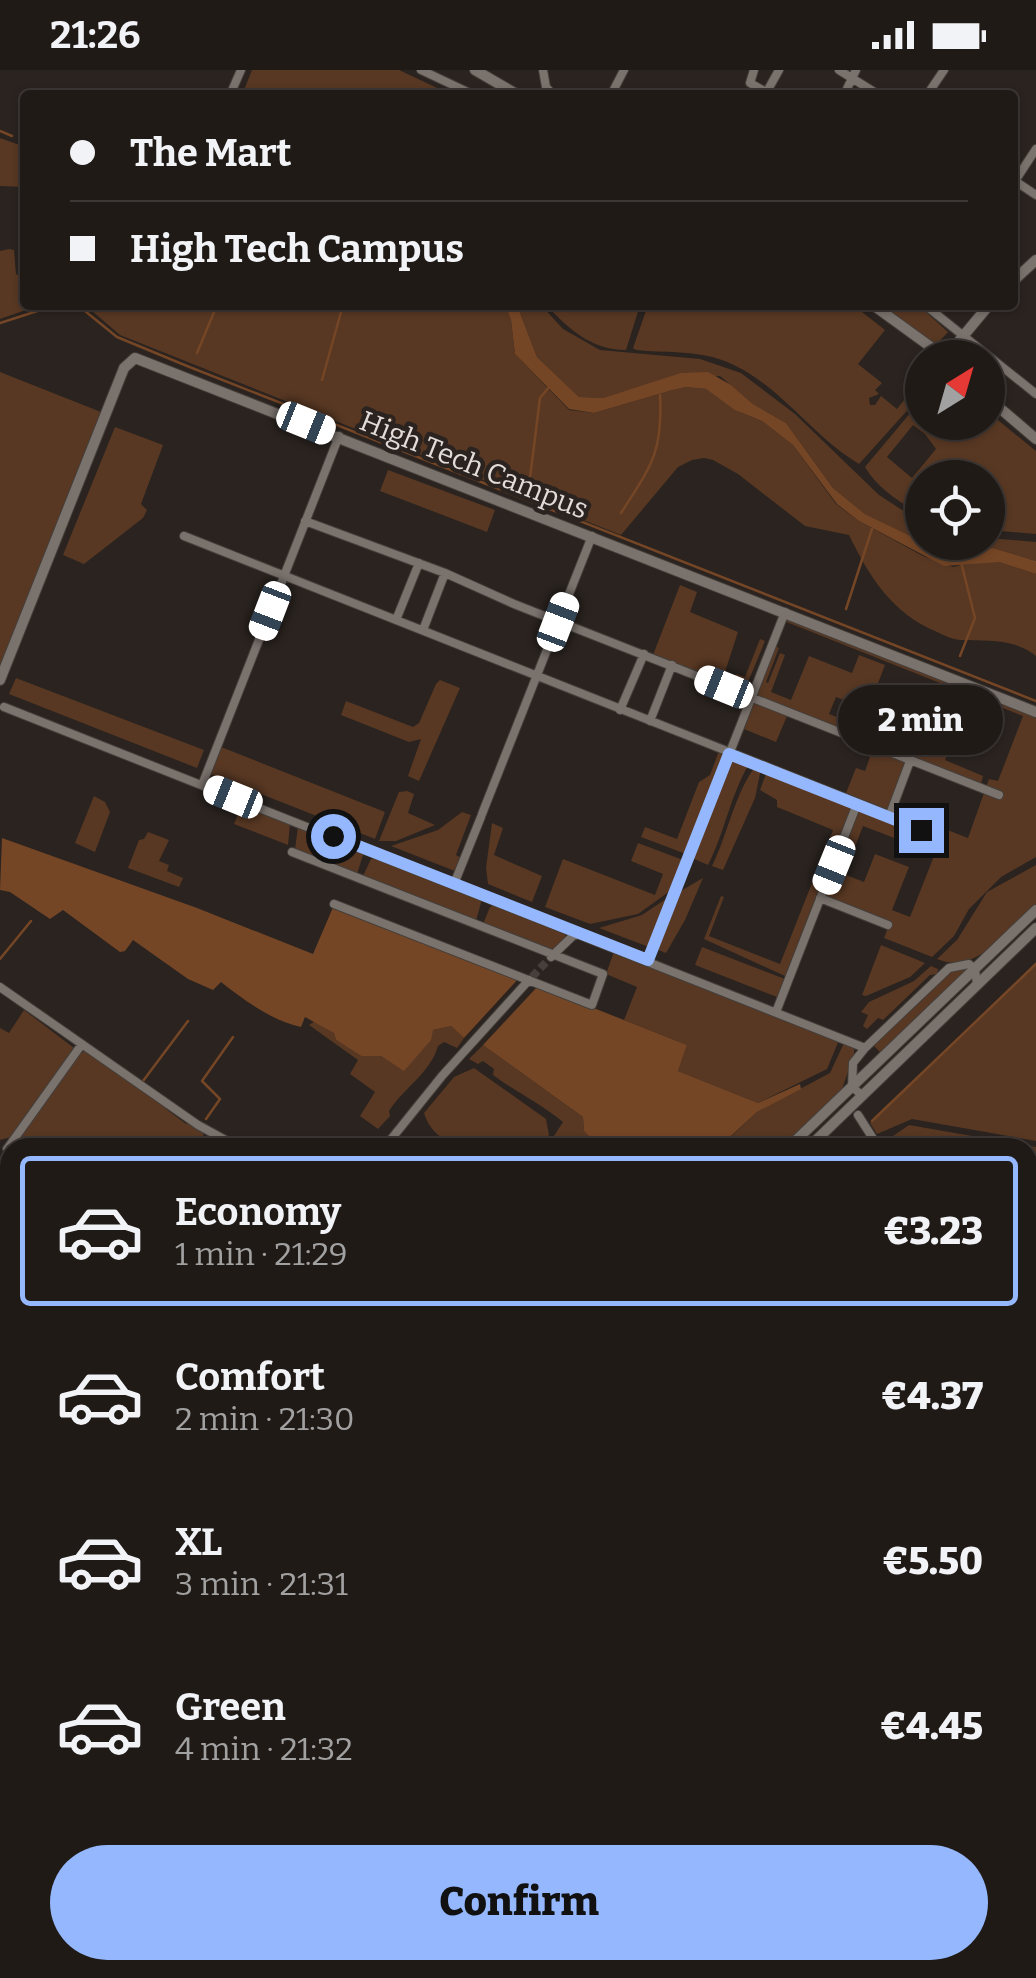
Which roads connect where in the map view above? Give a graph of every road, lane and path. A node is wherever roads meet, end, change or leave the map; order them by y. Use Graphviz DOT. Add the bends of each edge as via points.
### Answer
graph roads {
  1 [pos="421,70"];
  2 [pos="474,70"];
  3 [pos="489,70"];
  4 [pos="754,70"];
  5 [pos="839,70"];
  6 [pos="854,74"];
  7 [pos="463,90"];
  8 [pos="511,90"];
  9 [pos="514,90"];
  10 [pos="760,90"];
  11 [pos="1036,149"];
  12 [pos="1018,174"];
  13 [pos="879,310"];
  14 [pos="931,310"];
  15 [pos="984,310"];
  16 [pos="908,332"];
  17 [pos="963,336"];
  18 [pos="916,340"];
  19 [pos="920,340"];
  20 [pos="960,340"];
  21 [pos="1034,387"];
  22 [pos="1005,413"];
  23 [pos="339,436"];
  24 [pos="1036,439"];
  25 [pos="305,521"];
  26 [pos="184,536"];
  27 [pos="592,536"];
  28 [pos="419,563"];
  29 [pos="445,574"];
  30 [pos="284,576"];
  31 [pos="785,612"];
  32 [pos="396,620"];
  33 [pos="558,622"];
  34 [pos="423,630"];
  35 [pos="644,654"];
  36 [pos="672,666"];
  37 [pos="536,676"];
  38 [pos="0,680"];
  39 [pos="751,698"];
  40 [pos="4,707"];
  41 [pos="620,710"];
  42 [pos="1036,712"];
  43 [pos="650,721"];
  44 [pos="729,754"];
  45 [pos="910,761"];
  46 [pos="202,784"];
  47 [pos="999,795"];
  48 [pos="857,804"];
  49 [pos="889,817"];
  50 [pos="944,837"];
  51 [pos="292,852"];
  52 [pos="454,884"];
  53 [pos="820,898"];
  54 [pos="334,904"];
  55 [pos="1036,910"];
  56 [pos="888,925"];
  57 [pos="1036,928"];
  58 [pos="576,932"];
  59 [pos="553,956"];
  60 [pos="648,960"];
  61 [pos="975,968"];
  62 [pos="531,978"];
  63 [pos="978,985"];
  64 [pos="0,987"];
  65 [pos="776,1012"];
  66 [pos="82,1044"];
  67 [pos="865,1048"];
  68 [pos="852,1087"];
  69 [pos="863,1096"];
  70 [pos="858,1115"];
  71 [pos="13,1138"];
  72 [pos="221,1138"];
  73 [pos="392,1138"];
  74 [pos="798,1138"];
  75 [pos="819,1138"];
  76 [pos="873,1138"];
  1 -- 7 [label="street"];
  2 -- 8 [label="street"];
  3 -- 9 [label="street"];
  4 -- 10 [label="street" via="750,83"];
  5 -- 6 [label="street"];
  11 -- 12 [label="street"];
  13 -- 16 [label="street"];
  14 -- 17 [label="street"];
  15 -- 17 [label="street"];
  16 -- 18 [label="street"];
  16 -- 19 [label="street"];
  17 -- 20 [label="street"];
  17 -- 21 [label="street"];
  22 -- 24 [label="street"];
  23 -- 25 [label="street, High Tech Campus"];
  23 -- 27 [label="street, High Tech Campus"];
  23 -- 38 [label="street, High Tech Campus" via="141,359 129,361"];
  25 -- 28 [label="street"];
  25 -- 30 [label="street, High Tech Campus"];
  26 -- 30 [label="street"];
  27 -- 31 [label="street, High Tech Campus"];
  27 -- 33 [label="street, High Tech Campus"];
  28 -- 29 [label="street"];
  28 -- 32 [label="street"];
  29 -- 33 [label="street"];
  29 -- 34 [label="street"];
  30 -- 32 [label="street"];
  30 -- 46 [label="street, High Tech Campus"];
  31 -- 39 [label="street"];
  31 -- 42 [label="street, High Tech Campus"];
  32 -- 34 [label="street"];
  33 -- 35 [label="street"];
  33 -- 37 [label="street, High Tech Campus"];
  34 -- 37 [label="street"];
  35 -- 36 [label="street"];
  35 -- 41 [label="street"];
  36 -- 39 [label="street"];
  36 -- 43 [label="street"];
  37 -- 41 [label="street"];
  37 -- 52 [label="street, High Tech Campus"];
  39 -- 44 [label="street"];
  39 -- 45 [label="street"];
  40 -- 46 [label="street"];
  41 -- 43 [label="street"];
  43 -- 44 [label="street"];
  44 -- 48 [label="street"];
  44 -- 60 [label="street"];
  45 -- 47 [label="street"];
  45 -- 49 [label="street"];
  46 -- 52 [label="street"];
  48 -- 49 [label="street"];
  48 -- 53 [label="street"];
  49 -- 50 [label="street"];
  51 -- 59 [label="street"];
  52 -- 58 [label="street"];
  53 -- 56 [label="street"];
  53 -- 65 [label="street"];
  54 -- 62 [label="street"];
  55 -- 61 [label="street"];
  57 -- 63 [label="street"];
  58 -- 59 [label="street"];
  58 -- 60 [label="street"];
  59 -- 62 [label="street" via="603,974 592,1005"];
  60 -- 65 [label="street"];
  61 -- 63 [label="street"];
  61 -- 67 [label="street" via="949,968"];
  61 -- 68 [label="street"];
  62 -- 73 [label="street"];
  63 -- 69 [label="street"];
  64 -- 66 [label="street"];
  65 -- 67 [label="street"];
  66 -- 71 [label="street"];
  66 -- 72 [label="street"];
  67 -- 68 [label="street" via="853,1063"];
  68 -- 69 [label="street"];
  68 -- 74 [label="street"];
  69 -- 75 [label="street"];
  70 -- 76 [label="street"];
}
